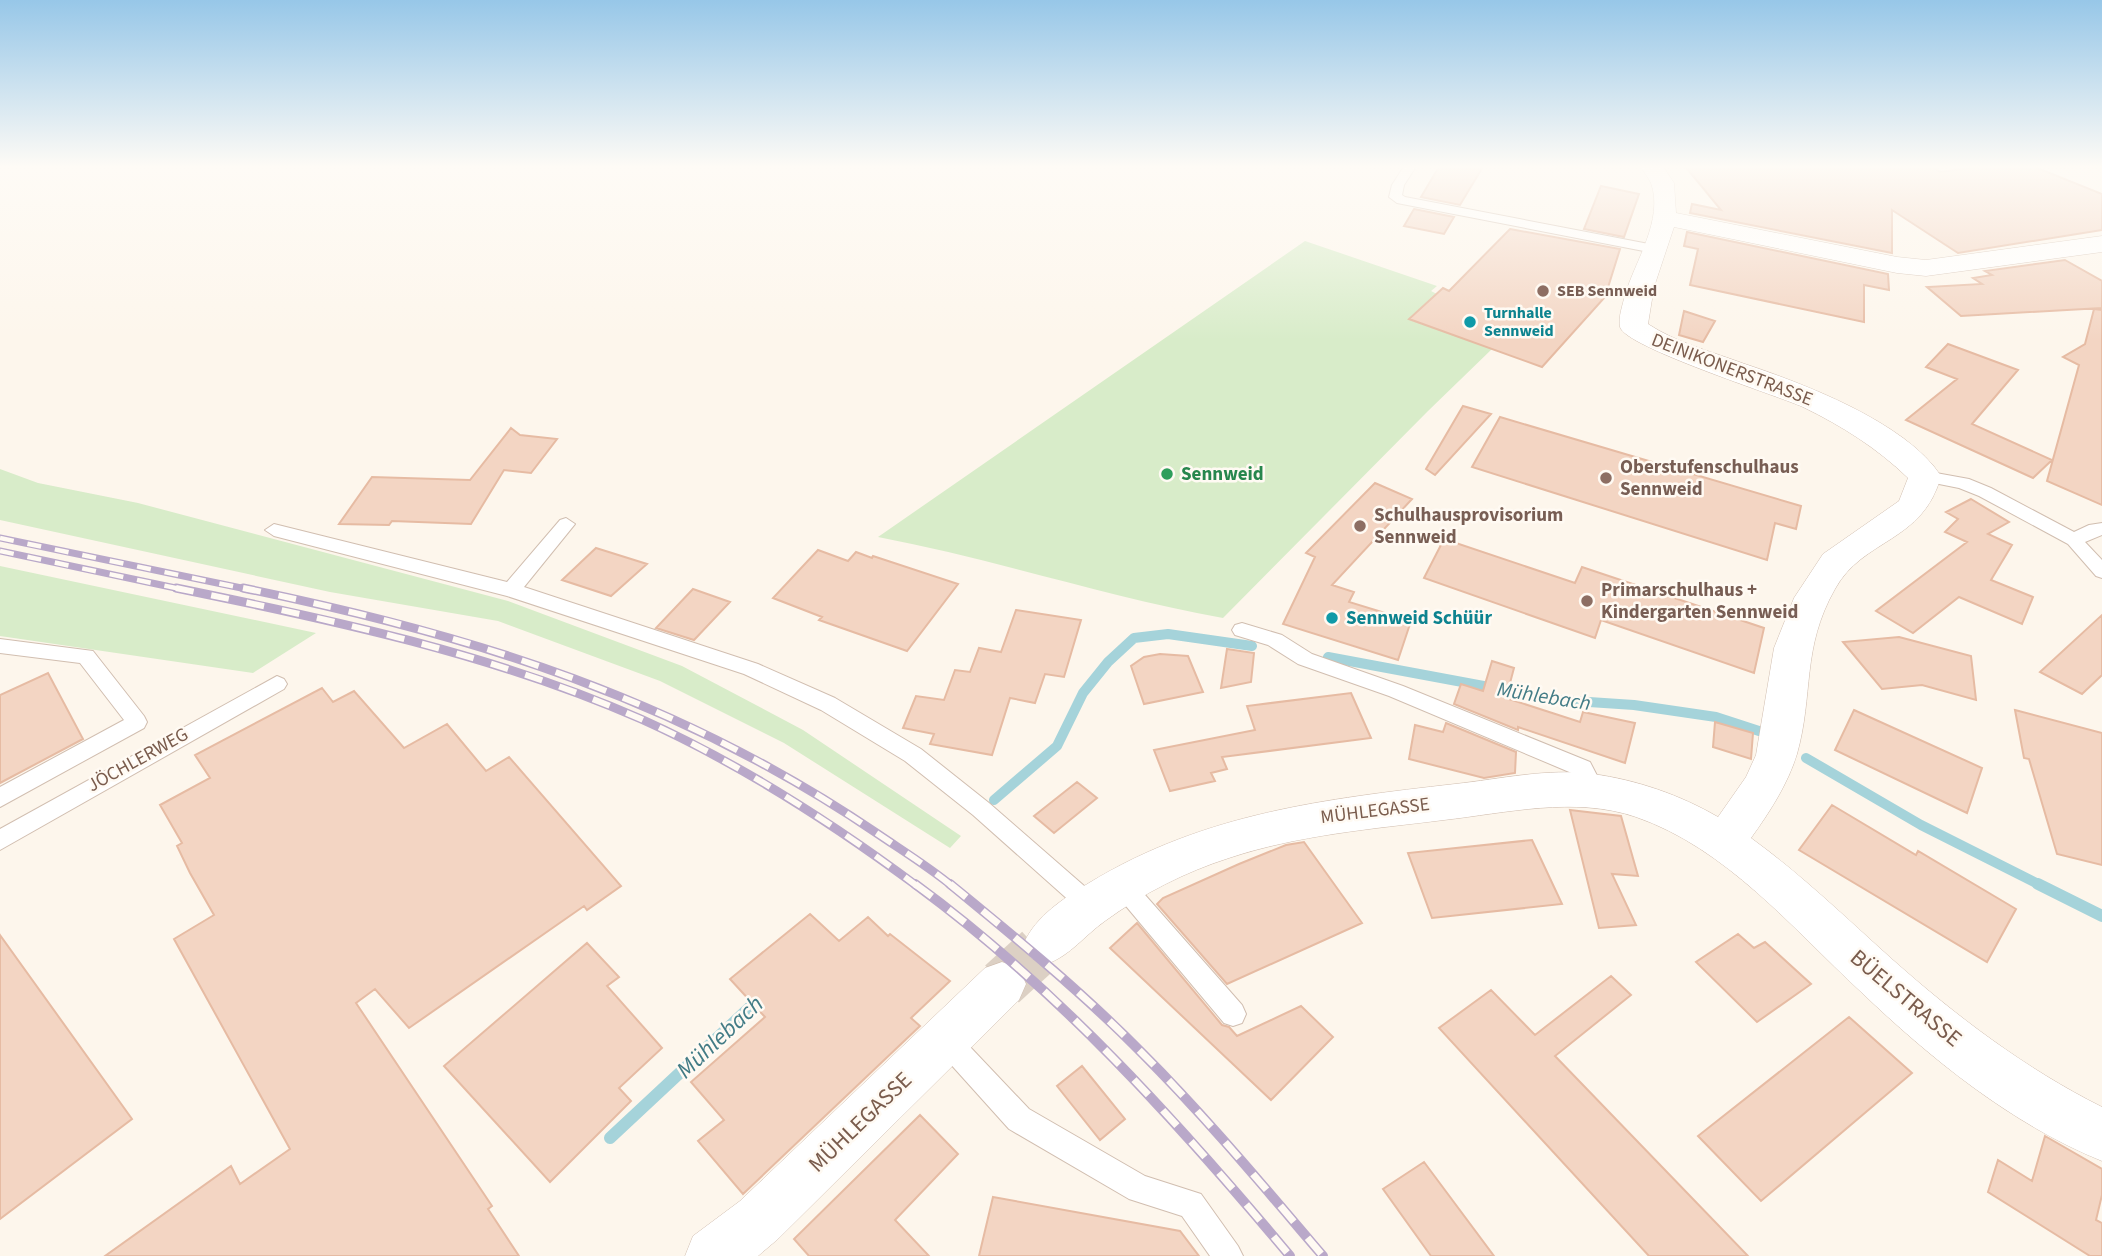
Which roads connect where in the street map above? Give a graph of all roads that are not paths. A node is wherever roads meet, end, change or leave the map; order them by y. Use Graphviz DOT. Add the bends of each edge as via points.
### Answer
graph roads {
  1 [pos="1523,224"];
  2 [pos="1663,224"];
  3 [pos="1693,224"];
  4 [pos="2102,244"];
  5 [pos="1654,249"];
  6 [pos="1925,476"];
  7 [pos="566,524"];
  8 [pos="2102,529"];
  9 [pos="274,530"];
  10 [pos="2074,540"];
  11 [pos="2102,572"];
  12 [pos="511,590"];
  13 [pos="1242,630"];
  14 [pos="0,646"];
  15 [pos="277,684"];
  16 [pos="1594,791"];
  17 [pos="0,798"];
  18 [pos="0,840"];
  19 [pos="1724,841"];
  20 [pos="1107,895"];
  21 [pos="1047,943"];
  22 [pos="1002,984"];
  23 [pos="1233,1014"];
  24 [pos="945,1039"];
  25 [pos="2102,1135"];
  26 [pos="713,1256"];
  27 [pos="1228,1256"];
  1 -- 5 [label="lane"];
  2 -- 5 [label="street, DEINIKONERSTRASSE"];
  3 -- 4 [label="street" via="1926,268"];
  5 -- 6 [label="street, DEINIKONERSTRASSE" via="1633,311 1634,327 1652,341 1821,404 1911,461"];
  6 -- 10 [label="lane" via="1985,492"];
  6 -- 19 [label="street" via="1923,493 1912,510 1832,564 1813,595 1796,636 1775,758"];
  7 -- 12 [label="lane"];
  8 -- 10 [label="lane"];
  9 -- 12 [label="lane"];
  10 -- 11 [label="lane"];
  12 -- 20 [label="lane" via="751,669 828,704 913,755 981,809"];
  13 -- 16 [label="lane" via="1582,768"];
  14 -- 17 [label="lane" via="86,656 137,722"];
  15 -- 18 [label="lane, JÖCHLERWEG"];
  16 -- 19 [label="street, MÜHLEGASSE" via="1641,801"];
  16 -- 20 [label="street, MÜHLEGASSE" via="1517,795 1271,827 1200,849"];
  19 -- 25 [label="street, BÜELSTRASSE" via="1911,1006 1987,1066"];
  20 -- 21 [label="street, MÜHLEGASSE"];
  20 -- 23 [label="lane"];
  22 -- 24 [label="street, MÜHLEGASSE"];
  24 -- 26 [label="street, MÜHLEGASSE" via="759,1220"];
  24 -- 27 [label="lane" via="1019,1119 1139,1189 1191,1204"];
}
